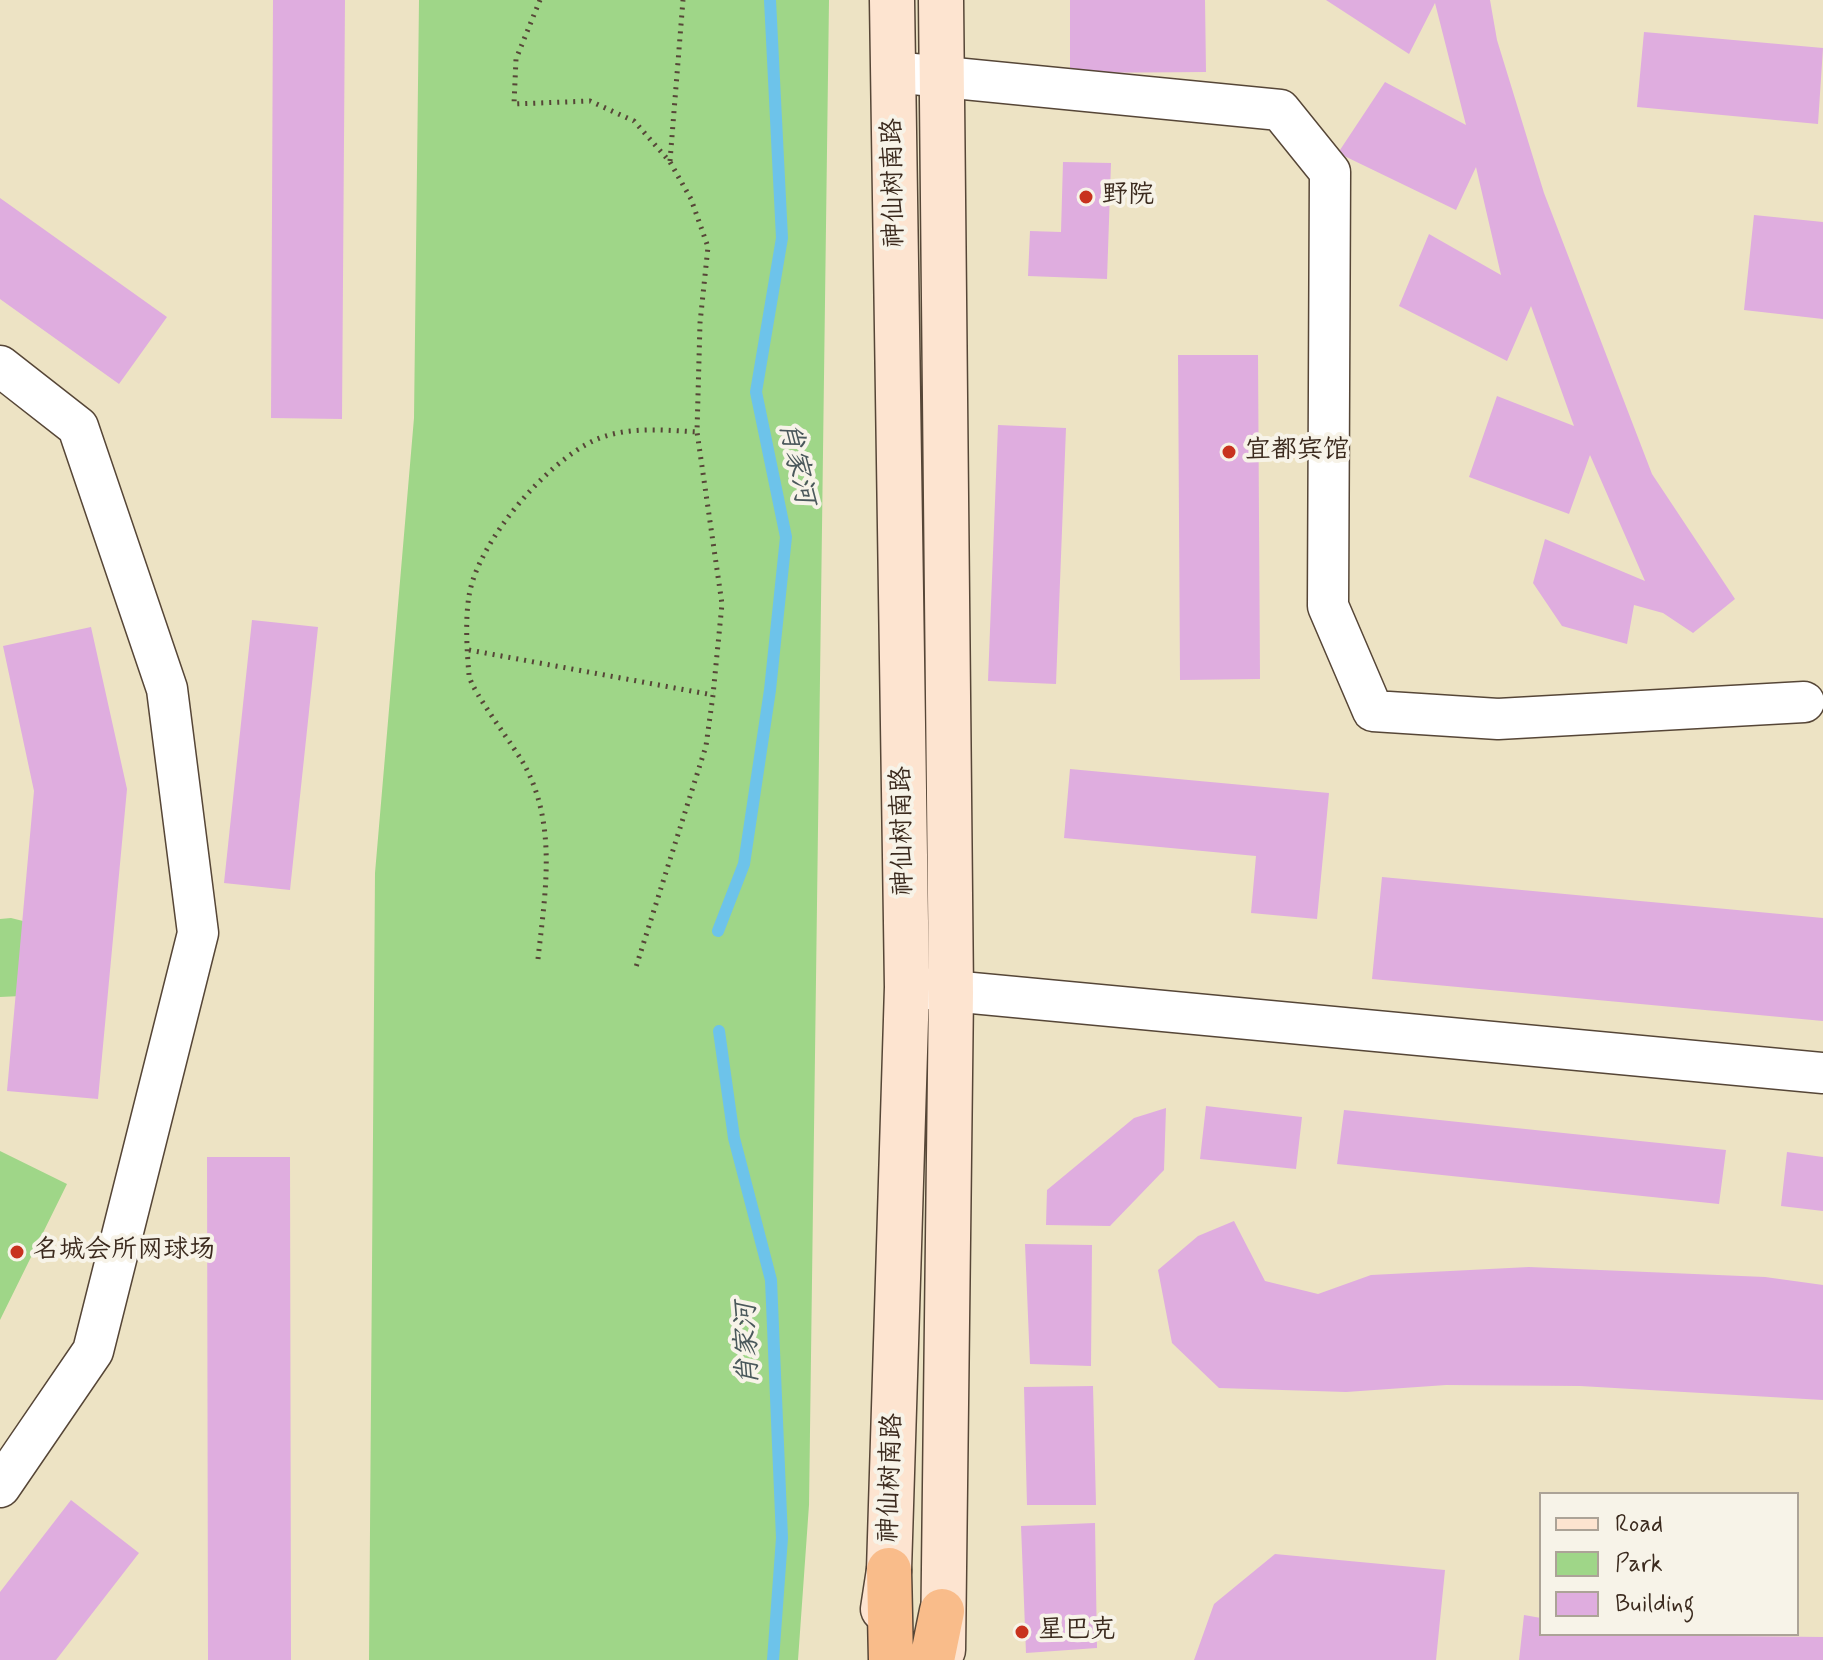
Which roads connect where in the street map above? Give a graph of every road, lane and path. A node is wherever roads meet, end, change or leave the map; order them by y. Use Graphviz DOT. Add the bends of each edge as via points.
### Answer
graph roads {
  1 [pos="540,0"];
  2 [pos="683,0"];
  3 [pos="892,0"];
  4 [pos="941,0"];
  5 [pos="893,72"];
  6 [pos="942,77"];
  7 [pos="670,162"];
  8 [pos="0,366"];
  9 [pos="697,432"];
  10 [pos="469,650"];
  11 [pos="713,695"];
  12 [pos="1804,702"];
  13 [pos="538,959"];
  14 [pos="636,967"];
  15 [pos="907,987"];
  16 [pos="951,992"];
  17 [pos="1823,1073"];
  18 [pos="0,1487"];
  19 [pos="889,1570"];
  20 [pos="942,1611"];
  21 [pos="874,1660"];
  22 [pos="891,1660"];
  23 [pos="932,1660"];
  24 [pos="943,1660"];
  1 -- 7 [label="path" via="516,59 514,104 590,101 634,121"];
  2 -- 7 [label="path"];
  3 -- 5 [label="main road, 神仙树南路"];
  4 -- 6 [label="main road"];
  5 -- 6 [label="street"];
  5 -- 15 [label="main road, 神仙树南路"];
  6 -- 12 [label="street" via="1280,110 1330,172 1328,606 1373,711 1498,719"];
  6 -- 16 [label="main road"];
  7 -- 9 [label="path" via="691,199 708,247"];
  8 -- 18 [label="street" via="78,427 167,689 198,933 93,1351"];
  9 -- 10 [label="path" via="640,429 594,440 537,482 487,544 469,596"];
  9 -- 11 [label="path" via="722,604"];
  10 -- 11 [label="path"];
  10 -- 13 [label="path" via="469,679 527,771 547,829"];
  11 -- 14 [label="path" via="706,746"];
  15 -- 16 [label="street"];
  15 -- 19 [label="main road, 神仙树南路"];
  16 -- 17 [label="street"];
  16 -- 20 [label="main road"];
  19 -- 21 [label="main road, 神仙树南路"];
  19 -- 22 [label="highway"];
  20 -- 23 [label="highway"];
  20 -- 24 [label="main road"];
}
